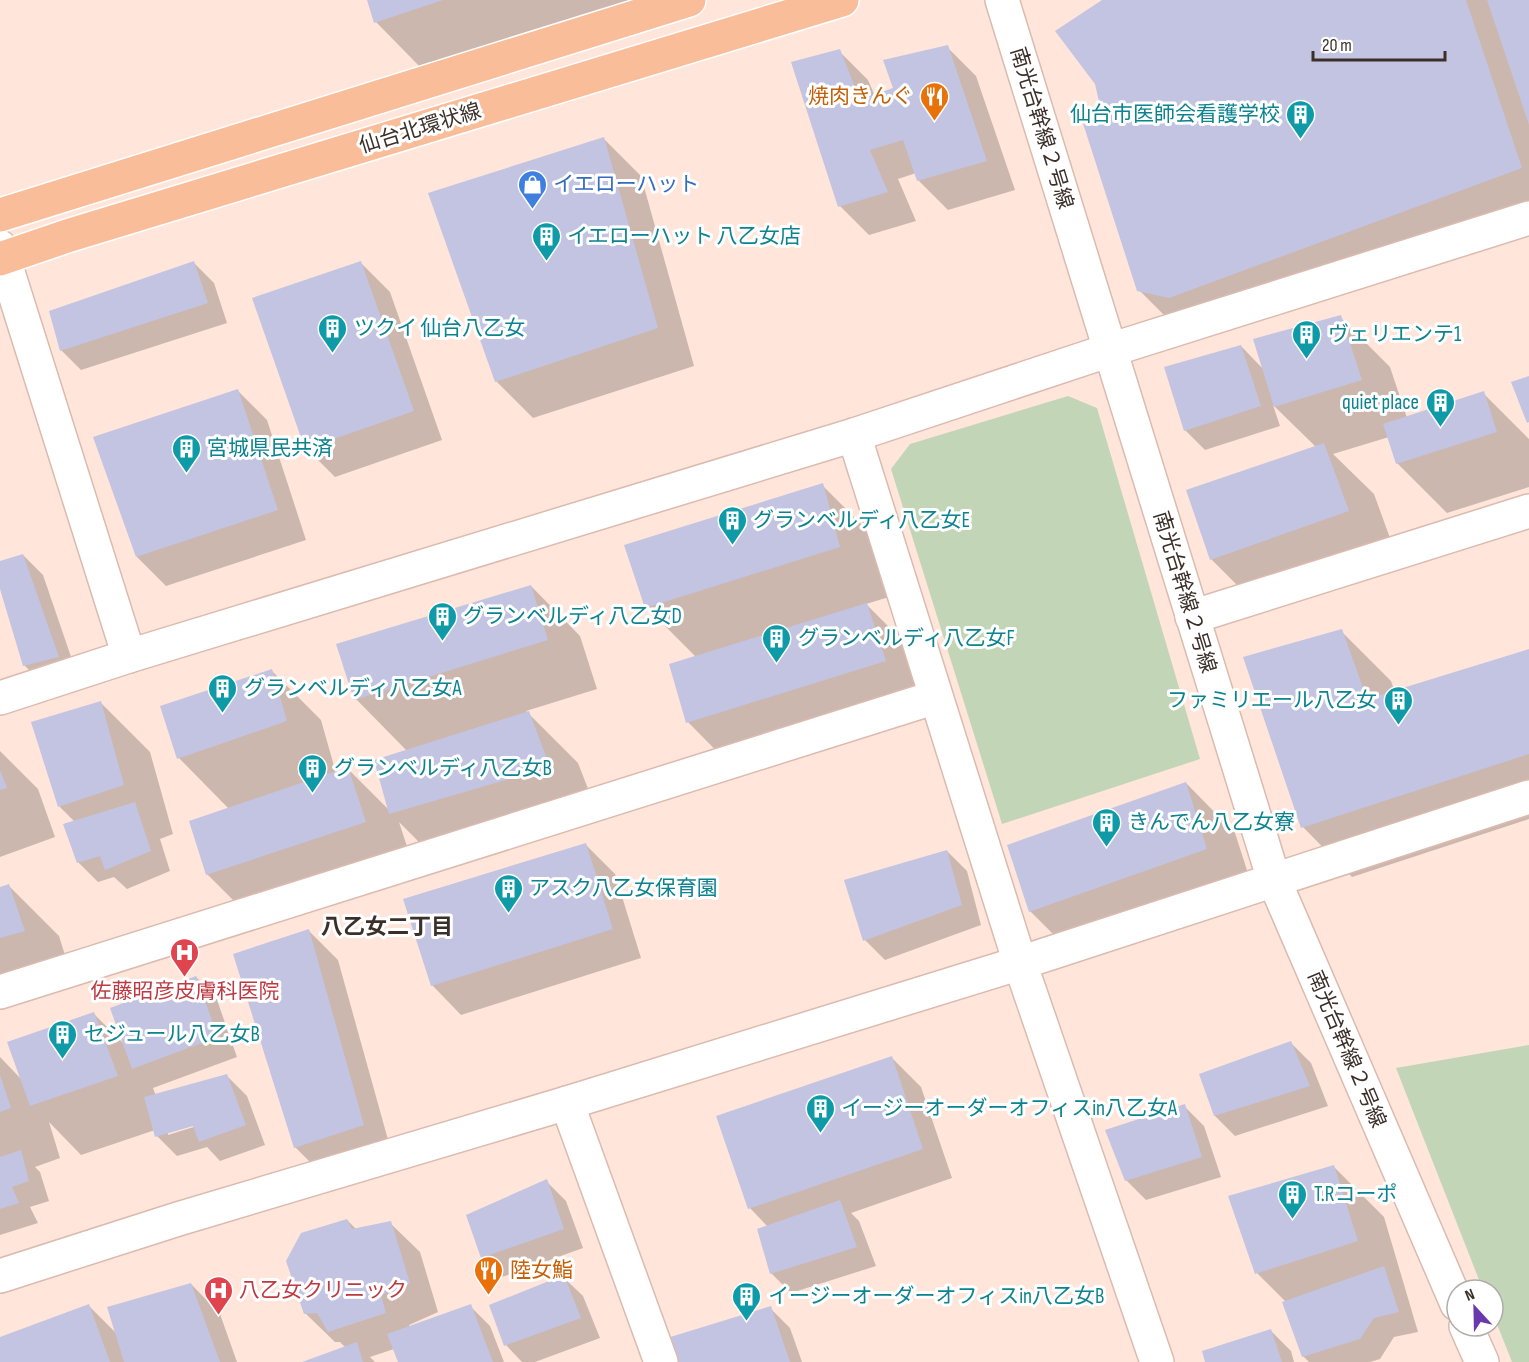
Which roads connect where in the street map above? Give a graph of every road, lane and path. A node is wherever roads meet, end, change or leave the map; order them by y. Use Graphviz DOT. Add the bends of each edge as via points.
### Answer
graph roads {
  1 [pos="689,0"];
  2 [pos="842,0"];
  3 [pos="1002,0"];
  4 [pos="0,215"];
  5 [pos="1529,218"];
  6 [pos="1,254"];
  7 [pos="1110,350"];
  8 [pos="854,435"];
  9 [pos="1529,511"];
  10 [pos="1192,617"];
  11 [pos="129,656"];
  12 [pos="936,697"];
  13 [pos="0,698"];
  14 [pos="1529,797"];
  15 [pos="1274,880"];
  16 [pos="1020,963"];
  17 [pos="0,992"];
  18 [pos="567,1103"];
  19 [pos="0,1276"];
  20 [pos="1446,1278"];
  21 [pos="1471,1338"];
  22 [pos="661,1362"];
  23 [pos="1157,1362"];
  24 [pos="1482,1362"];
  1 -- 4 [label="main road, 仙台北環状線"];
  2 -- 6 [label="main road, 仙台北環状線"];
  3 -- 7 [label="street, 南光台幹線２号線"];
  5 -- 7 [label="street"];
  6 -- 11 [label="street"];
  7 -- 8 [label="street"];
  7 -- 10 [label="street, 南光台幹線２号線"];
  8 -- 11 [label="street"];
  8 -- 12 [label="street"];
  9 -- 10 [label="street"];
  10 -- 15 [label="street, 南光台幹線２号線"];
  11 -- 13 [label="street"];
  12 -- 16 [label="street"];
  12 -- 17 [label="street"];
  14 -- 15 [label="street"];
  15 -- 16 [label="street"];
  15 -- 20 [label="street, 南光台幹線２号線"];
  16 -- 18 [label="street"];
  16 -- 23 [label="street"];
  18 -- 19 [label="street"];
  18 -- 22 [label="street"];
  21 -- 24 [label="street"];
}
